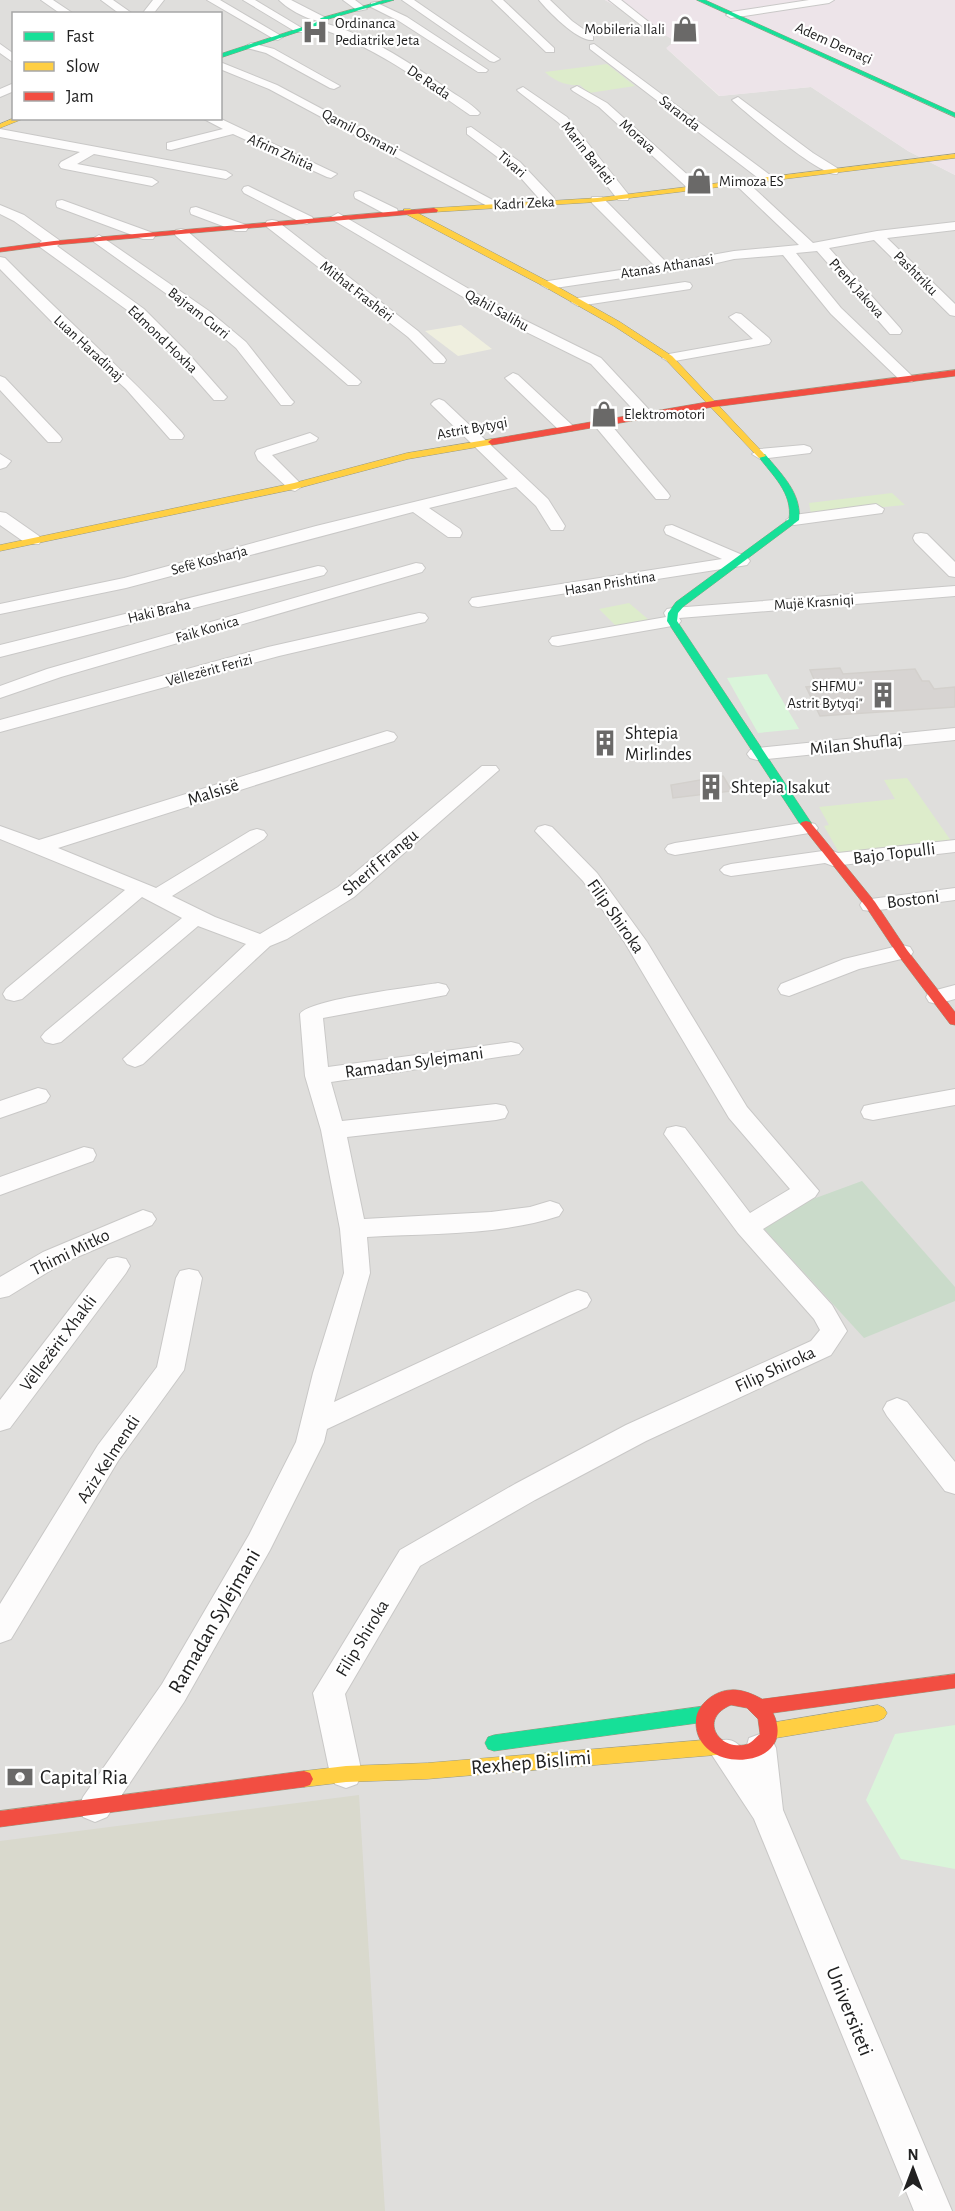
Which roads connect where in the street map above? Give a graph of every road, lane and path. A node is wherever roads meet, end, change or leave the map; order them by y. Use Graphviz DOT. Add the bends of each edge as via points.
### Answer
graph roads {
  1 [pos="46,0"];
  2 [pos="106,0"];
  3 [pos="212,0"];
  4 [pos="248,0"];
  5 [pos="284,0"];
  6 [pos="348,0"];
  7 [pos="390,0"];
  8 [pos="407,0"];
  9 [pos="497,0"];
  10 [pos="544,0"];
  11 [pos="614,0"];
  12 [pos="700,0"];
  13 [pos="829,0"];
  14 [pos="368,7"];
  15 [pos="66,12"];
  16 [pos="125,12"];
  17 [pos="731,15"];
  18 [pos="320,22"];
  19 [pos="650,27"];
  20 [pos="300,30"];
  21 [pos="237,34"];
  22 [pos="278,37"];
  23 [pos="255,44"];
  24 [pos="0,47"];
  25 [pos="549,50"];
  26 [pos="222,55"];
  27 [pos="12,58"];
  28 [pos="494,59"];
  29 [pos="222,66"];
  30 [pos="482,70"];
  31 [pos="334,86"];
  32 [pos="577,89"];
  33 [pos="523,90"];
  34 [pos="738,100"];
  35 [pos="474,113"];
  36 [pos="955,115"];
  37 [pos="16,120"];
  38 [pos="212,120"];
  39 [pos="0,126"];
  40 [pos="231,130"];
  41 [pos="471,131"];
  42 [pos="0,133"];
  43 [pos="171,146"];
  44 [pos="92,150"];
  45 [pos="955,156"];
  46 [pos="833,171"];
  47 [pos="331,174"];
  48 [pos="226,175"];
  49 [pos="766,178"];
  50 [pos="152,182"];
  51 [pos="740,182"];
  52 [pos="695,188"];
  53 [pos="248,190"];
  54 [pos="360,195"];
  55 [pos="623,197"];
  56 [pos="597,200"];
  57 [pos="549,201"];
  58 [pos="62,204"];
  59 [pos="496,205"];
  60 [pos="0,209"];
  61 [pos="196,211"];
  62 [pos="407,211"];
  63 [pos="392,212"];
  64 [pos="338,217"];
  65 [pos="307,220"];
  66 [pos="272,224"];
  67 [pos="949,227"];
  68 [pos="241,228"];
  69 [pos="181,233"];
  70 [pos="877,235"];
  71 [pos="148,236"];
  72 [pos="99,239"];
  73 [pos="955,239"];
  74 [pos="50,244"];
  75 [pos="814,247"];
  76 [pos="0,250"];
  77 [pos="787,251"];
  78 [pos="0,261"];
  79 [pos="664,268"];
  80 [pos="548,285"];
  81 [pos="685,286"];
  82 [pos="578,302"];
  83 [pos="955,312"];
  84 [pos="736,317"];
  85 [pos="895,331"];
  86 [pos="669,358"];
  87 [pos="439,360"];
  88 [pos="955,373"];
  89 [pos="513,378"];
  90 [pos="907,379"];
  91 [pos="0,381"];
  92 [pos="353,382"];
  93 [pos="219,396"];
  94 [pos="286,402"];
  95 [pos="439,404"];
  96 [pos="713,404"];
  97 [pos="646,415"];
  98 [pos="601,423"];
  99 [pos="566,428"];
  100 [pos="176,436"];
  101 [pos="310,438"];
  102 [pos="54,439"];
  103 [pos="479,444"];
  104 [pos="804,450"];
  105 [pos="760,454"];
  106 [pos="0,459"];
  107 [pos="0,464"];
  108 [pos="519,481"];
  109 [pos="295,486"];
  110 [pos="662,496"];
  111 [pos="417,508"];
  112 [pos="876,509"];
  113 [pos="0,517"];
  114 [pos="794,520"];
  115 [pos="557,526"];
  116 [pos="672,530"];
  117 [pos="454,533"];
  118 [pos="921,538"];
  119 [pos="33,540"];
  120 [pos="0,548"];
  121 [pos="741,561"];
  122 [pos="416,568"];
  123 [pos="318,571"];
  124 [pos="955,572"];
  125 [pos="955,591"];
  126 [pos="478,602"];
  127 [pos="0,609"];
  128 [pos="672,617"];
  129 [pos="419,618"];
  130 [pos="558,641"];
  131 [pos="0,651"];
  132 [pos="0,692"];
  133 [pos="0,726"];
  134 [pos="955,734"];
  135 [pos="387,737"];
  136 [pos="757,753"];
  137 [pos="489,770"];
  138 [pos="808,828"];
  139 [pos="544,831"];
  140 [pos="0,832"];
  141 [pos="256,835"];
  142 [pos="955,846"];
  143 [pos="39,847"];
  144 [pos="675,849"];
  145 [pos="831,858"];
  146 [pos="731,870"];
  147 [pos="148,892"];
  148 [pos="955,894"];
  149 [pos="871,905"];
  150 [pos="197,916"];
  151 [pos="262,941"];
  152 [pos="902,952"];
  153 [pos="789,989"];
  154 [pos="438,990"];
  155 [pos="14,994"];
  156 [pos="946,995"];
  157 [pos="955,1021"];
  158 [pos="53,1037"];
  159 [pos="512,1048"];
  160 [pos="135,1059"];
  161 [pos="317,1076"];
  162 [pos="38,1096"];
  163 [pos="955,1097"];
  164 [pos="0,1110"];
  165 [pos="496,1112"];
  166 [pos="873,1112"];
  167 [pos="333,1130"];
  168 [pos="676,1134"];
  169 [pos="84,1155"];
  170 [pos="0,1186"];
  171 [pos="550,1210"];
  172 [pos="143,1219"];
  173 [pos="747,1227"];
  174 [pos="353,1228"];
  175 [pos="117,1266"];
  176 [pos="189,1278"];
  177 [pos="0,1289"];
  178 [pos="578,1300"];
  179 [pos="897,1409"];
  180 [pos="0,1420"];
  181 [pos="314,1424"];
  182 [pos="955,1483"];
  183 [pos="0,1630"];
  184 [pos="955,1681"];
  185 [pos="760,1707"];
  186 [pos="897,1710"];
  187 [pos="705,1714"];
  188 [pos="765,1739"];
  189 [pos="485,1744"];
  190 [pos="721,1749"];
  191 [pos="400,1758"];
  192 [pos="346,1774"];
  193 [pos="95,1808"];
  194 [pos="767,1811"];
  195 [pos="0,1819"];
  196 [pos="933,2211"];
  1 -- 15 [label="street"];
  2 -- 16 [label="street"];
  3 -- 22 [label="street"];
  4 -- 20 [label="street"];
  5 -- 18 [label="street, De Rada"];
  6 -- 14 [label="street"];
  7 -- 14 [label="street"];
  8 -- 28 [label="street"];
  9 -- 25 [label="street"];
  10 -- 49 [label="street, Saranda" via="592,43"];
  11 -- 19 [label="street"];
  12 -- 17 [label="street, Adem Demaçi"];
  13 -- 17 [label="street"];
  14 -- 18 [label="street"];
  14 -- 30 [label="street" via="403,19"];
  17 -- 36 [label="street, Adem Demaçi"];
  18 -- 20 [label="street"];
  18 -- 35 [label="street, De Rada" via="395,59"];
  20 -- 22 [label="street"];
  21 -- 23 [label="street"];
  22 -- 23 [label="street"];
  23 -- 26 [label="street"];
  23 -- 31 [label="street"];
  24 -- 27 [label="street"];
  29 -- 59 [label="street, Qamil Osmani" via="273,87"];
  32 -- 52 [label="street, Morava" via="603,105"];
  33 -- 55 [label="street, Marin Barleti" via="562,120"];
  34 -- 46 [label="street"];
  37 -- 39 [label="street"];
  38 -- 40 [label="street, Afrim Zhitia"];
  40 -- 43 [label="street, Afrim Zhitia"];
  40 -- 47 [label="street, Afrim Zhitia"];
  41 -- 57 [label="street, Tivari" via="516,165"];
  42 -- 44 [label="street"];
  44 -- 48 [label="street"];
  44 -- 50 [label="street" via="65,165"];
  45 -- 46 [label="street, Kadri Zeka"];
  46 -- 49 [label="street, Kadri Zeka"];
  49 -- 51 [label="street, Kadri Zeka"];
  51 -- 52 [label="street, Kadri Zeka"];
  51 -- 75 [label="street"];
  52 -- 55 [label="street, Kadri Zeka"];
  53 -- 65 [label="street"];
  54 -- 63 [label="street"];
  55 -- 56 [label="street, Kadri Zeka"];
  56 -- 57 [label="street, Kadri Zeka"];
  56 -- 79 [label="street"];
  57 -- 59 [label="street, Kadri Zeka"];
  58 -- 71 [label="street, Kadri Zeka"];
  59 -- 62 [label="street, Kadri Zeka"];
  60 -- 74 [label="street" via="19,218"];
  61 -- 68 [label="street, Kadri Zeka"];
  62 -- 63 [label="street, Kadri Zeka"];
  62 -- 80 [label="street"];
  63 -- 64 [label="street, Kadri Zeka"];
  64 -- 65 [label="street, Kadri Zeka"];
  64 -- 97 [label="street, Qahil Salihu" via="507,317 596,361"];
  65 -- 66 [label="street, Kadri Zeka"];
  66 -- 68 [label="street, Kadri Zeka"];
  66 -- 87 [label="street, Mithat Frashëri" via="412,334"];
  67 -- 70 [label="street, Atanas Athanasi"];
  67 -- 73 [label="street, Atanas Athanasi"];
  68 -- 69 [label="street, Kadri Zeka"];
  69 -- 71 [label="street, Kadri Zeka"];
  69 -- 92 [label="street"];
  70 -- 75 [label="street, Atanas Athanasi"];
  70 -- 83 [label="street, Pashtriku"];
  71 -- 72 [label="street, Kadri Zeka"];
  72 -- 74 [label="street, Kadri Zeka"];
  72 -- 94 [label="street, Bajram Curri" via="241,345"];
  74 -- 76 [label="street, Kadri Zeka"];
  74 -- 93 [label="street, Edmond Hoxha" via="139,312"];
  75 -- 77 [label="street, Atanas Athanasi"];
  75 -- 85 [label="street, Prenk Jakova"];
  77 -- 79 [label="street, Atanas Athanasi" via="734,255"];
  77 -- 90 [label="street" via="836,311"];
  78 -- 100 [label="street, Luan Haradinaj" via="131,386"];
  79 -- 80 [label="street, Atanas Athanasi"];
  80 -- 82 [label="street"];
  81 -- 82 [label="street"];
  82 -- 86 [label="street"];
  84 -- 86 [label="street" via="764,341"];
  86 -- 96 [label="street"];
  88 -- 90 [label="street, Astrit Bytyqi"];
  89 -- 99 [label="street"];
  90 -- 96 [label="street, Astrit Bytyqi"];
  91 -- 102 [label="street"];
  95 -- 103 [label="street"];
  96 -- 97 [label="street, Astrit Bytyqi"];
  96 -- 105 [label="street"];
  97 -- 98 [label="street, Astrit Bytyqi"];
  98 -- 99 [label="street, Astrit Bytyqi"];
  98 -- 110 [label="street"];
  99 -- 103 [label="street, Astrit Bytyqi"];
  101 -- 109 [label="street" via="263,453"];
  103 -- 108 [label="street"];
  103 -- 109 [label="street, Astrit Bytyqi" via="407,456"];
  104 -- 105 [label="street"];
  105 -- 114 [label="street" via="790,493 797,508"];
  106 -- 107 [label="street"];
  108 -- 111 [label="street, Sefë Kosharja"];
  108 -- 115 [label="street" via="542,502"];
  109 -- 119 [label="street, Astrit Bytyqi"];
  111 -- 117 [label="street"];
  111 -- 127 [label="street, Sefë Kosharja" via="126,583"];
  112 -- 114 [label="street"];
  113 -- 119 [label="street"];
  114 -- 121 [label="street, Hasan Prishtina"];
  116 -- 121 [label="street"];
  118 -- 124 [label="street"];
  119 -- 120 [label="street, Astrit Bytyqi"];
  121 -- 126 [label="street, Hasan Prishtina"];
  121 -- 128 [label="street, Hasan Prishtina" via="680,604"];
  122 -- 132 [label="street, Faik Konica"];
  123 -- 131 [label="street, Haki Braha"];
  125 -- 128 [label="street, Mujë Krasniqi"];
  128 -- 130 [label="street"];
  128 -- 136 [label="street"];
  129 -- 133 [label="street, Vëllezërit Ferizi" via="275,651"];
  134 -- 136 [label="street, Milan Shuflaj"];
  135 -- 143 [label="street, Malsisë"];
  136 -- 138 [label="street"];
  137 -- 151 [label="street, Sherif Frangu" via="346,892"];
  138 -- 144 [label="street"];
  138 -- 145 [label="street"];
  139 -- 173 [label="street, Filip Shiroka" via="590,877 636,942 738,1112 806,1191"];
  140 -- 143 [label="street"];
  141 -- 147 [label="street"];
  142 -- 145 [label="street, Bajo Topulli"];
  143 -- 147 [label="street"];
  145 -- 146 [label="street"];
  145 -- 149 [label="street"];
  147 -- 150 [label="street"];
  147 -- 155 [label="street"];
  148 -- 149 [label="street, Bostoni"];
  149 -- 152 [label="street"];
  150 -- 151 [label="street"];
  150 -- 158 [label="street"];
  151 -- 160 [label="street, Sherif Frangu"];
  152 -- 153 [label="street" via="852,964"];
  152 -- 156 [label="street"];
  154 -- 161 [label="street, Ramadan Sylejmani" via="311,1014"];
  156 -- 157 [label="street"];
  159 -- 161 [label="street, Ramadan Sylejmani"];
  161 -- 167 [label="street, Ramadan Sylejmani"];
  162 -- 164 [label="street"];
  163 -- 166 [label="street"];
  165 -- 167 [label="street"];
  167 -- 174 [label="street, Ramadan Sylejmani"];
  168 -- 173 [label="street"];
  169 -- 170 [label="street"];
  171 -- 174 [label="street" via="491,1221"];
  172 -- 177 [label="street, Thimi Mitko" via="52,1258"];
  173 -- 192 [label="street, Filip Shiroka" via="823,1312 834,1331 821,1348 636,1433 410,1558 329,1693"];
  174 -- 181 [label="street, Ramadan Sylejmani" via="357,1272"];
  175 -- 180 [label="street, Vëllezërit Xhakli"];
  176 -- 183 [label="street, Aziz Kelmendi" via="170,1370 108,1453"];
  178 -- 181 [label="street"];
  179 -- 182 [label="street"];
  181 -- 193 [label="street, Ramadan Sylejmani" via="310,1442 260,1542 173,1694"];
  184 -- 185 [label="street, Rexhep Bislimi"];
  185 -- 187 [label="street, Rexhep Bislimi" via="751,1700 729,1697 710,1706"];
  185 -- 188 [label="street" via="768,1718"];
  186 -- 188 [label="street, Rexhep Bislimi"];
  187 -- 189 [label="street, Rexhep Bislimi"];
  187 -- 190 [label="street" via="703,1726 707,1737"];
  188 -- 190 [label="street, Rexhep Bislimi" via="744,1754"];
  188 -- 194 [label="street, Universiteti"];
  190 -- 192 [label="street, Rexhep Bislimi"];
  190 -- 194 [label="street, Universiteti"];
  191 -- 192 [label="street, Rexhep Bislimi"];
  192 -- 193 [label="street, Rexhep Bislimi"];
  193 -- 195 [label="street, Rexhep Bislimi"];
  194 -- 196 [label="street, Universiteti"];
}
